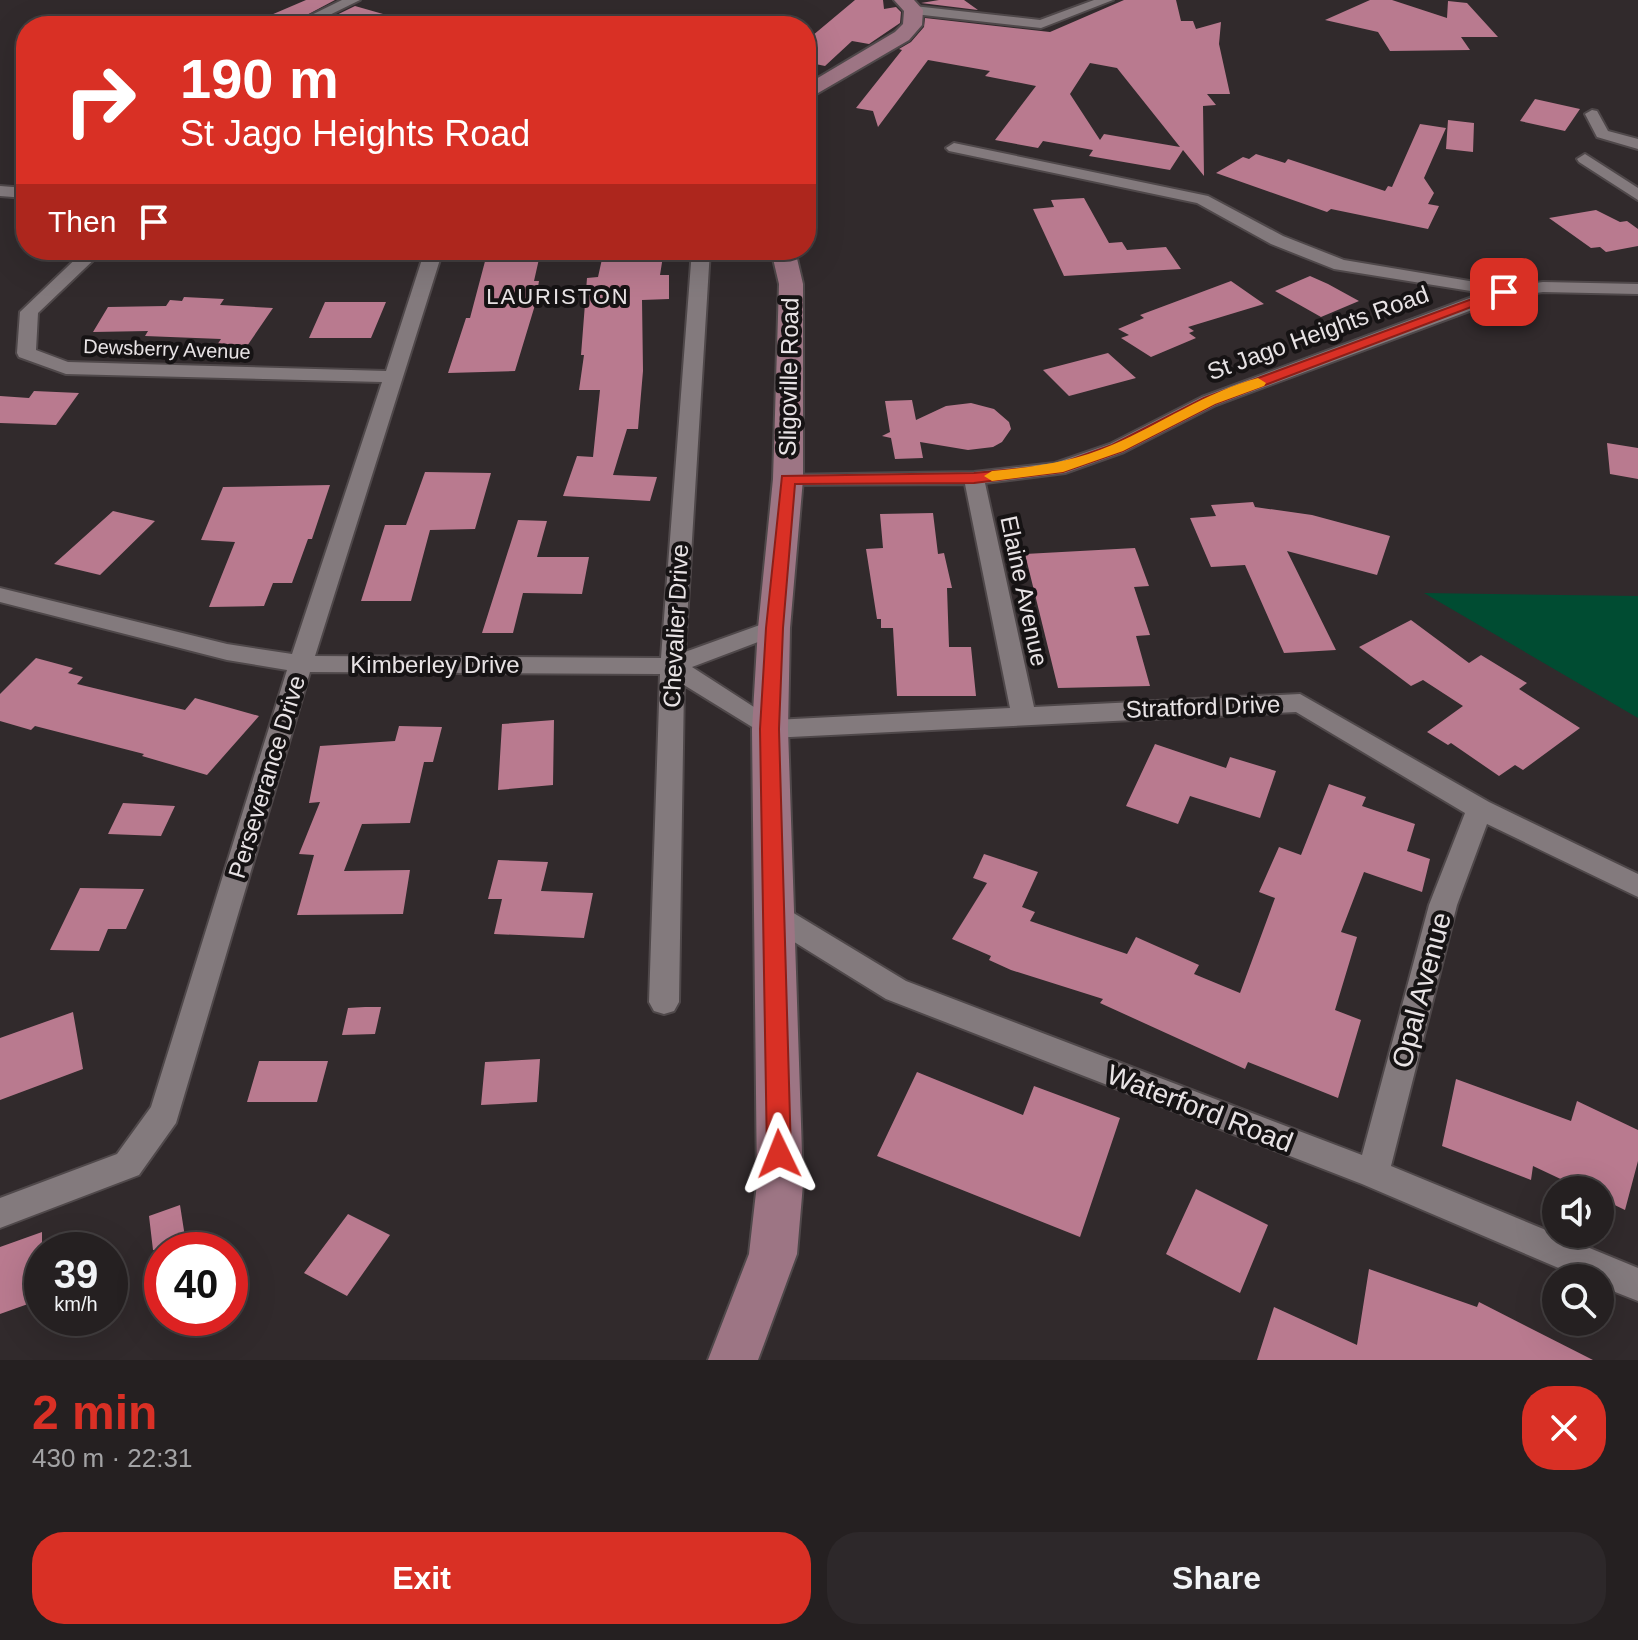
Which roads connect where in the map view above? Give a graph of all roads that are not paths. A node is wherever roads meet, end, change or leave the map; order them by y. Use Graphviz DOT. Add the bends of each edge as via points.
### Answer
graph roads {
  1 [pos="353,0"];
  2 [pos="1106,0"];
  3 [pos="908,5"];
  4 [pos="318,16"];
  5 [pos="816,88"];
  6 [pos="1592,114"];
  7 [pos="1638,144"];
  8 [pos="954,148"];
  9 [pos="1585,159"];
  10 [pos="1638,195"];
  11 [pos="84,260"];
  12 [pos="431,260"];
  13 [pos="700,260"];
  14 [pos="785,260"];
  15 [pos="1638,289"];
  16 [pos="1504,292"];
  17 [pos="393,377"];
  18 [pos="974,478"];
  19 [pos="788,479"];
  20 [pos="0,595"];
  21 [pos="774,628"];
  22 [pos="301,664"];
  23 [pos="672,666"];
  24 [pos="1023,714"];
  25 [pos="770,729"];
  26 [pos="1480,809"];
  27 [pos="1638,886"];
  28 [pos="772,914"];
  29 [pos="664,1002"];
  30 [pos="1373,1174"];
  31 [pos="0,1213"];
  32 [pos="1638,1285"];
  33 [pos="733,1360"];
  1 -- 4 [label="street"];
  2 -- 3 [label="street" via="1041,24"];
  3 -- 5 [label="street" via="912,25 902,36"];
  6 -- 7 [label="street" via="1600,133"];
  8 -- 16 [label="street" via="1202,199 1277,240 1340,265"];
  9 -- 10 [label="street"];
  11 -- 17 [label="street, Dewsberry Avenue" via="29,312 26,353 66,368"];
  12 -- 17 [label="street, Perseverance Drive"];
  13 -- 23 [label="street, Chevalier Drive"];
  14 -- 19 [label="street, Sligoville Road" via="791,284"];
  15 -- 16 [label="street, St Jago Heights Road" via="1543,287"];
  16 -- 18 [label="street, St Jago Heights Road" via="1209,401 1117,448 1058,469"];
  17 -- 22 [label="street, Perseverance Drive"];
  18 -- 19 [label="street, St Jago Heights Road"];
  18 -- 24 [label="street, Elaine Avenue"];
  19 -- 21 [label="street, Sligoville Road"];
  20 -- 22 [label="street, Kimberley Drive" via="227,652"];
  21 -- 23 [label="street, Kimberley Drive"];
  21 -- 25 [label="street, Sligoville Road"];
  22 -- 23 [label="street, Kimberley Drive"];
  22 -- 31 [label="street, Perseverance Drive" via="165,1113 128,1165"];
  23 -- 25 [label="street"];
  23 -- 29 [label="street, Chevalier Drive"];
  24 -- 25 [label="street, Stratford Drive"];
  24 -- 26 [label="street, Stratford Drive" via="1300,703"];
  25 -- 28 [label="street, Sligoville Road"];
  26 -- 27 [label="street, Stratford Drive"];
  26 -- 30 [label="street, Opal Avenue" via="1443,905"];
  28 -- 30 [label="street, Waterford Road" via="896,990"];
  28 -- 33 [label="street, Sligoville Road" via="780,1184 773,1254"];
  30 -- 32 [label="street, Waterford Road"];
}
